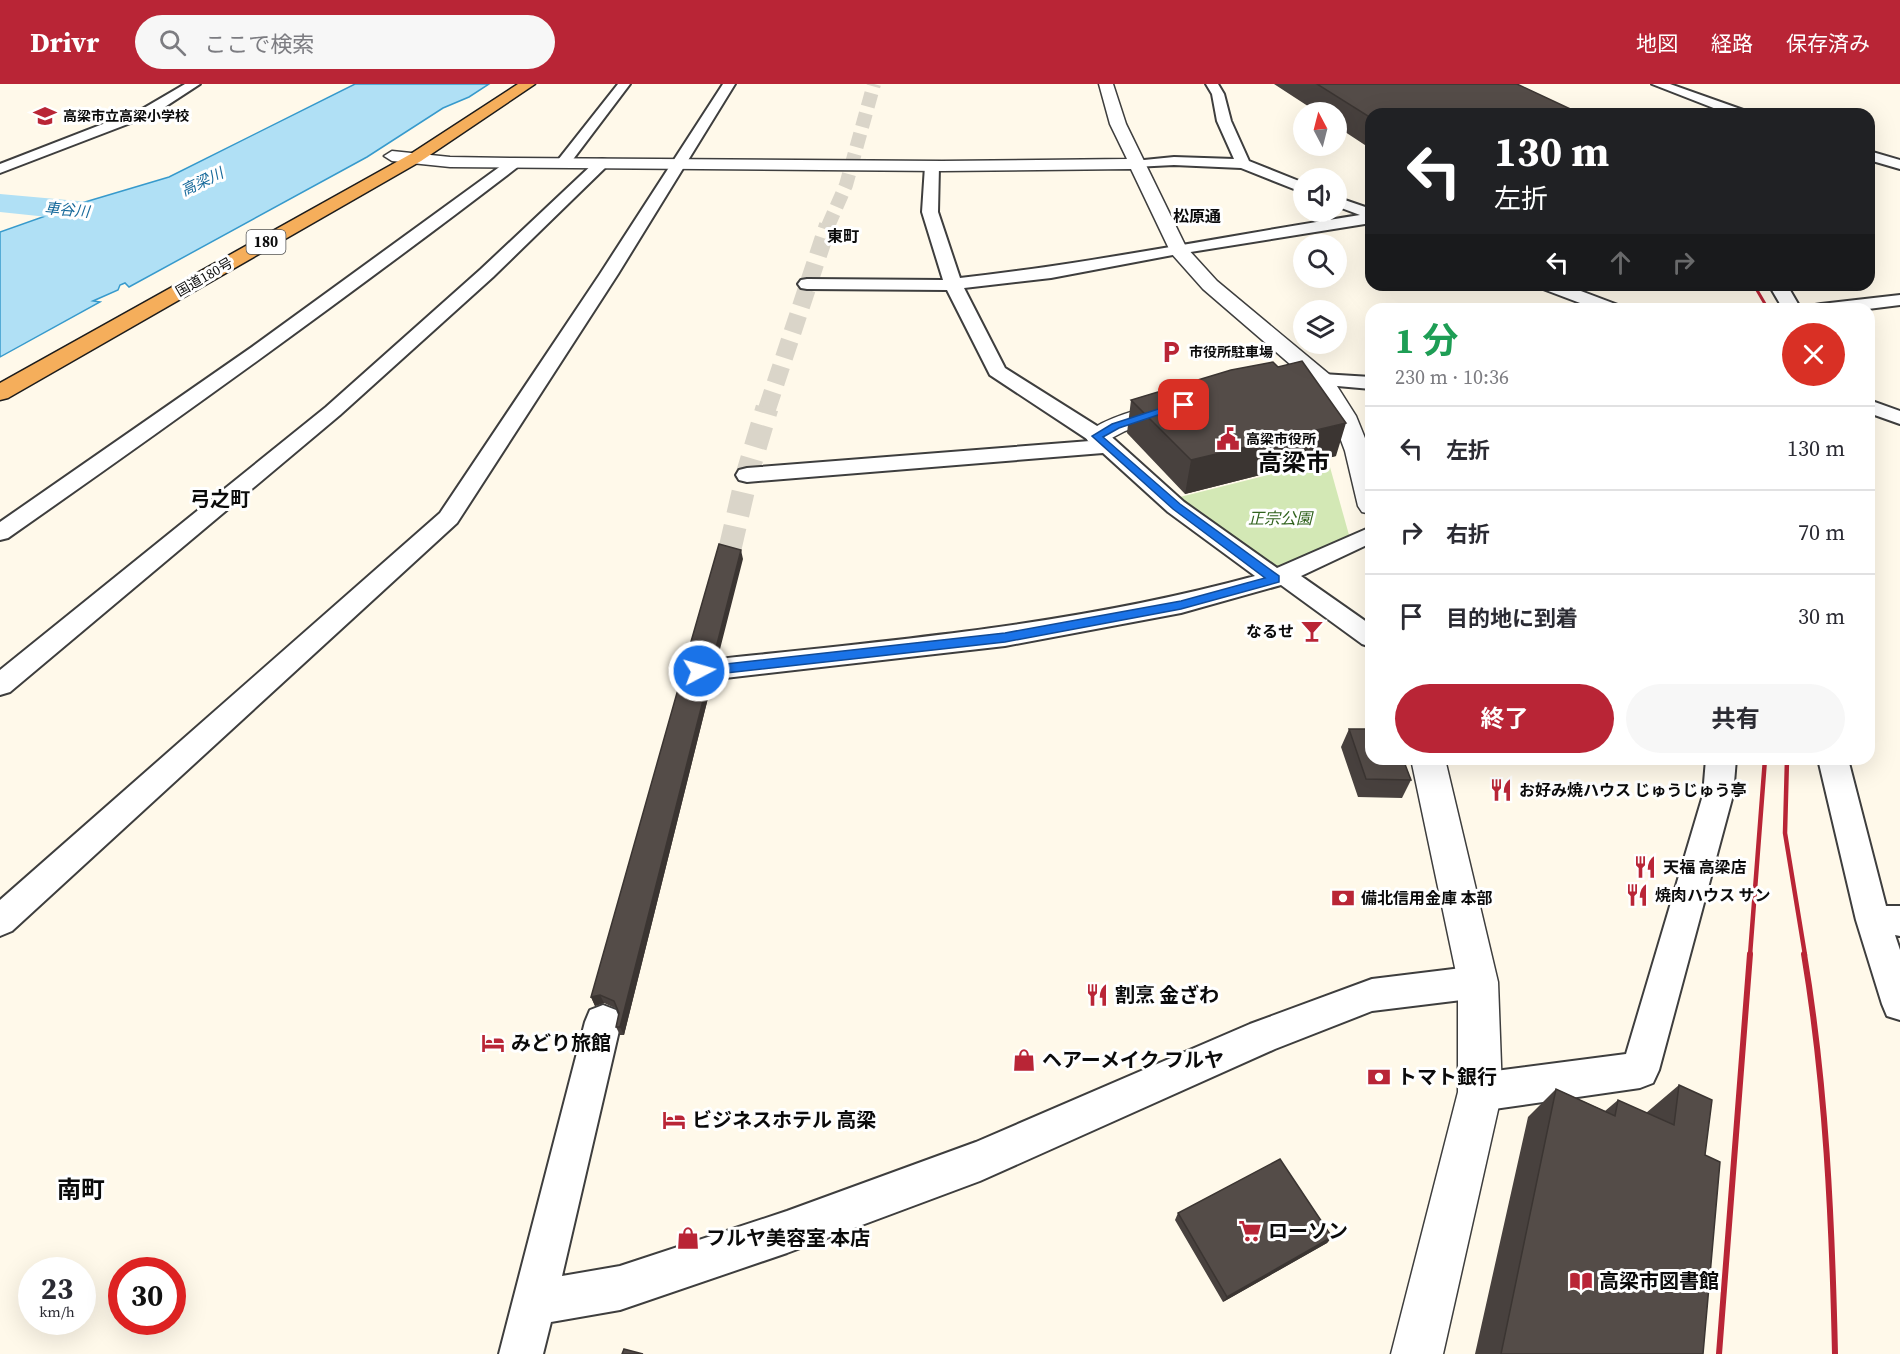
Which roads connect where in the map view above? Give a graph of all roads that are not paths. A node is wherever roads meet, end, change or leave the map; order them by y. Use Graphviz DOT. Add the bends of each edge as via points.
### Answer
graph roads {
  1 [pos="194,84"];
  2 [pos="508,84"];
  3 [pos="528,84"];
  4 [pos="624,84"];
  5 [pos="729,84"];
  6 [pos="1106,84"];
  7 [pos="1212,84"];
  8 [pos="1658,84"];
  9 [pos="1724,108"];
  10 [pos="392,156"];
  11 [pos="1875,157"];
  12 [pos="415,158"];
  13 [pos="563,163"];
  14 [pos="602,163"];
  15 [pos="514,164"];
  16 [pos="678,164"];
  17 [pos="1139,164"];
  18 [pos="1243,164"];
  19 [pos="1900,165"];
  20 [pos="932,166"];
  21 [pos="0,169"];
  22 [pos="1293,184"];
  23 [pos="1347,206"];
  24 [pos="1365,213"];
  25 [pos="1365,217"];
  26 [pos="1178,249"];
  27 [pos="807,284"];
  28 [pos="953,284"];
  29 [pos="1565,291"];
  30 [pos="1900,300"];
  31 [pos="1596,303"];
  32 [pos="1874,303"];
  33 [pos="0,375"];
  34 [pos="1322,380"];
  35 [pos="1288,381"];
  36 [pos="1365,383"];
  37 [pos="0,393"];
  38 [pos="1194,402"];
  39 [pos="1875,408"];
  40 [pos="1900,418"];
  41 [pos="1103,441"];
  42 [pos="747,475"];
  43 [pos="1365,481"];
  44 [pos="0,533"];
  45 [pos="1365,537"];
  46 [pos="1279,577"];
  47 [pos="1365,634"];
  48 [pos="699,671"];
  49 [pos="0,685"];
  50 [pos="1429,765"];
  51 [pos="1720,765"];
  52 [pos="1835,765"];
  53 [pos="0,921"];
  54 [pos="1887,921"];
  55 [pos="1479,982"];
  56 [pos="1900,1004"];
  57 [pos="603,1022"];
  58 [pos="1480,1092"];
  59 [pos="533,1303"];
  60 [pos="521,1354"];
  61 [pos="1418,1354"];
  1 -- 21 [label="street" via="149,111"];
  2 -- 10 [label="highway, 国道180号 / 180"];
  3 -- 12 [label="highway, 国道180号 / 180"];
  4 -- 13 [label="street"];
  5 -- 16 [label="street"];
  6 -- 17 [label="street" via="1118,124"];
  7 -- 18 [label="street"];
  8 -- 9 [label="street"];
  10 -- 12 [label="street"];
  10 -- 33 [label="highway, 国道180号 / 180"];
  11 -- 19 [label="street"];
  12 -- 15 [label="street"];
  12 -- 37 [label="highway, 国道180号 / 180"];
  13 -- 14 [label="street"];
  13 -- 15 [label="street"];
  14 -- 16 [label="street"];
  14 -- 49 [label="street" via="333,411"];
  15 -- 44 [label="street" via="402,249"];
  16 -- 20 [label="street"];
  16 -- 53 [label="street" via="449,518"];
  17 -- 18 [label="street"];
  17 -- 20 [label="street"];
  17 -- 26 [label="street"];
  18 -- 22 [label="street"];
  20 -- 28 [label="street" via="930,212"];
  23 -- 24 [label="street"];
  25 -- 26 [label="street"];
  26 -- 28 [label="street" via="1051,273"];
  26 -- 34 [label="street" via="1210,285"];
  27 -- 28 [label="street"];
  28 -- 41 [label="street" via="997,370"];
  29 -- 31 [label="street"];
  30 -- 32 [label="street"];
  34 -- 35 [label="street"];
  34 -- 36 [label="street"];
  34 -- 43 [label="street" via="1344,416"];
  38 -- 41 [label="street" via="1125,423"];
  39 -- 40 [label="street"];
  41 -- 42 [label="street"];
  41 -- 46 [label="street" via="1176,507"];
  45 -- 46 [label="street"];
  46 -- 47 [label="street"];
  46 -- 48 [label="street" via="1181,605 1005,637"];
  50 -- 55 [label="street"];
  51 -- 58 [label="street" via="1718,795 1640,1070"];
  52 -- 54 [label="street"];
  54 -- 56 [label="street"];
  55 -- 58 [label="street"];
  55 -- 59 [label="street" via="1372,995 1263,1036 980,1161 787,1232 620,1288"];
  57 -- 59 [label="street"];
  58 -- 61 [label="street"];
  59 -- 60 [label="street"];
}
